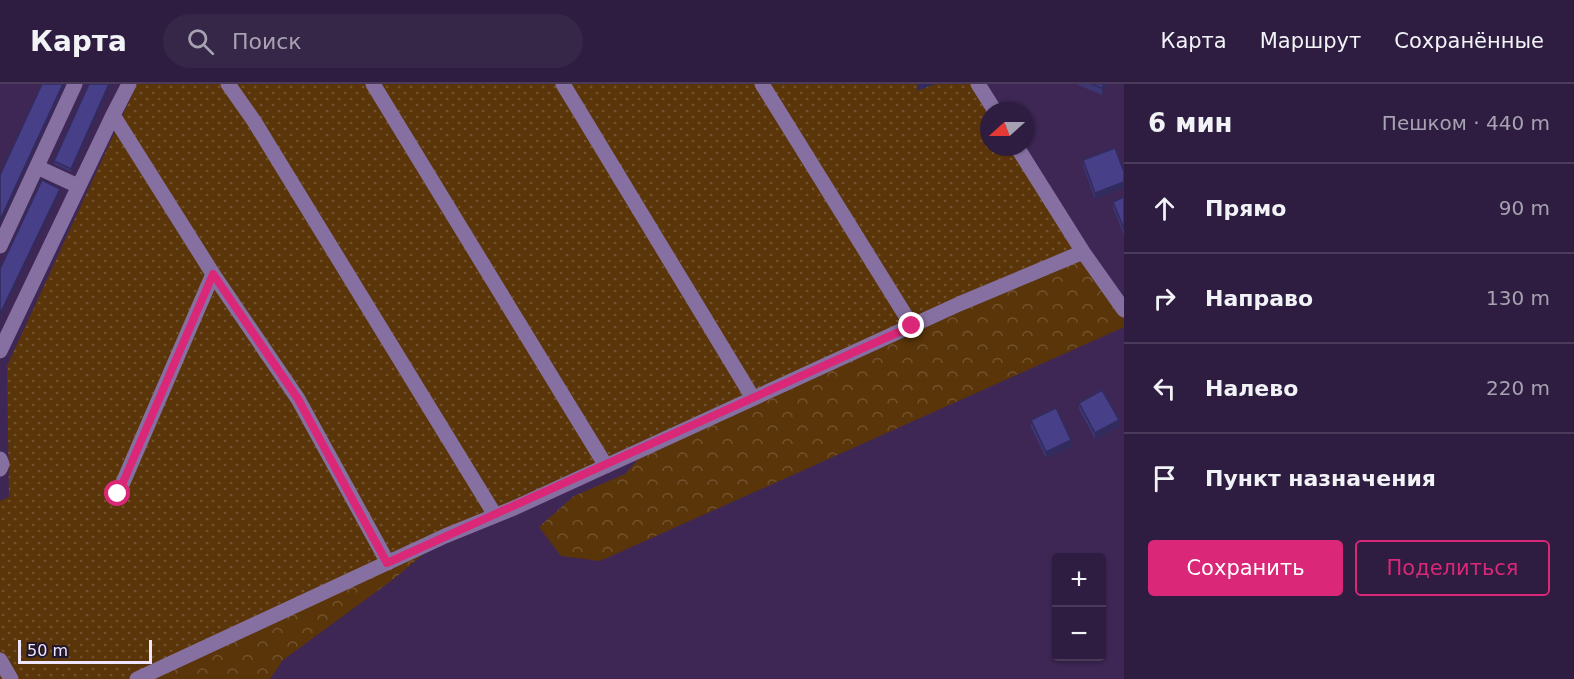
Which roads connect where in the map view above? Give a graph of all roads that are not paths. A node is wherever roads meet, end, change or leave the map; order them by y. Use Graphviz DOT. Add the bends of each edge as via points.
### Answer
graph roads {
  1 [pos="75,84"];
  2 [pos="129,84"];
  3 [pos="228,84"];
  4 [pos="373,84"];
  5 [pos="563,84"];
  6 [pos="762,84"];
  7 [pos="978,84"];
  8 [pos="989,102"];
  9 [pos="113,115"];
  10 [pos="1023,156"];
  11 [pos="37,167"];
  12 [pos="78,186"];
  13 [pos="0,246"];
  14 [pos="1083,252"];
  15 [pos="213,274"];
  16 [pos="1124,310"];
  17 [pos="912,326"];
  18 [pos="0,351"];
  19 [pos="753,398"];
  20 [pos="0,459"];
  21 [pos="606,466"];
  22 [pos="0,468"];
  23 [pos="118,494"];
  24 [pos="495,516"];
  25 [pos="387,563"];
  26 [pos="0,660"];
  27 [pos="11,679"];
  28 [pos="137,679"];
  1 -- 11 [label="lane"];
  2 -- 9 [label="lane"];
  3 -- 24 [label="lane" via="261,131"];
  4 -- 21 [label="lane"];
  5 -- 19 [label="lane"];
  6 -- 17 [label="lane"];
  7 -- 8 [label="lane"];
  9 -- 12 [label="lane"];
  9 -- 15 [label="lane"];
  10 -- 14 [label="lane"];
  11 -- 12 [label="lane"];
  11 -- 13 [label="lane"];
  12 -- 18 [label="lane"];
  14 -- 16 [label="lane"];
  14 -- 17 [label="lane"];
  15 -- 23 [label="lane"];
  15 -- 25 [label="lane" via="298,399"];
  17 -- 19 [label="lane"];
  19 -- 21 [label="lane"];
  20 -- 22 [label="lane"];
  21 -- 24 [label="lane"];
  24 -- 25 [label="lane"];
  25 -- 28 [label="lane"];
  26 -- 27 [label="lane"];
}
